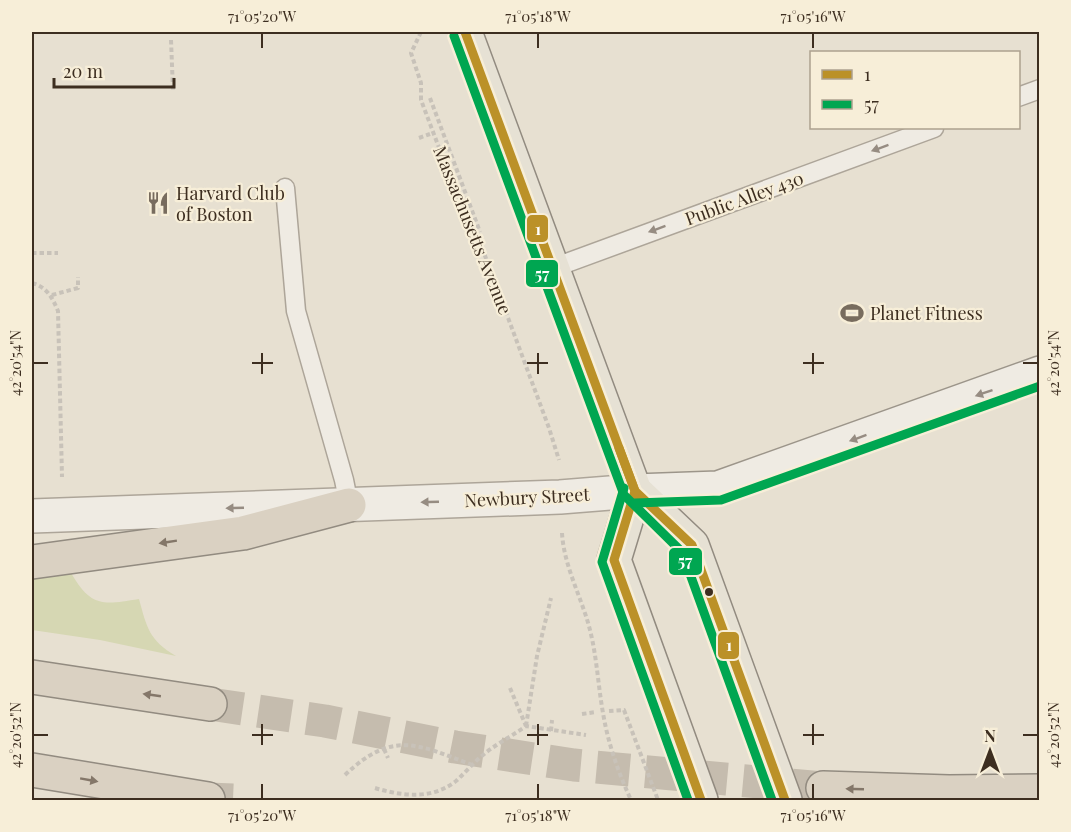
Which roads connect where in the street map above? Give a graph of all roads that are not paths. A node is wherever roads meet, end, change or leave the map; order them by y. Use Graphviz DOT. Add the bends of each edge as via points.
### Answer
graph roads {
  1 [pos="465,32"];
  2 [pos="1040,89"];
  3 [pos="1020,96"];
  4 [pos="931,129"];
  5 [pos="285,188"];
  6 [pos="553,268"];
  7 [pos="1040,374"];
  8 [pos="635,491"];
  9 [pos="349,505"];
  10 [pos="32,516"];
  11 [pos="32,562"];
  12 [pos="32,677"];
  13 [pos="210,704"];
  14 [pos="32,770"];
  15 [pos="823,788"];
  16 [pos="1040,791"];
  17 [pos="208,799"];
  18 [pos="701,801"];
  19 [pos="785,801"];
  1 -- 6 [label="main road"];
  2 -- 3 [label="lane"];
  4 -- 6 [label="lane, Public Alley 430, one-way"];
  5 -- 9 [label="lane" via="296,311"];
  6 -- 8 [label="main road"];
  7 -- 8 [label="street, Newbury Street, one-way" via="718,488"];
  8 -- 9 [label="street, Newbury Street, one-way"];
  8 -- 18 [label="main road" via="614,560"];
  8 -- 19 [label="main road" via="692,545"];
  9 -- 10 [label="street, Newbury Street, one-way"];
  9 -- 11 [label="highway, one-way" via="243,533"];
  13 -- 12 [label="highway, one-way"];
  14 -- 17 [label="highway, one-way"];
  16 -- 15 [label="highway, one-way"];
}
